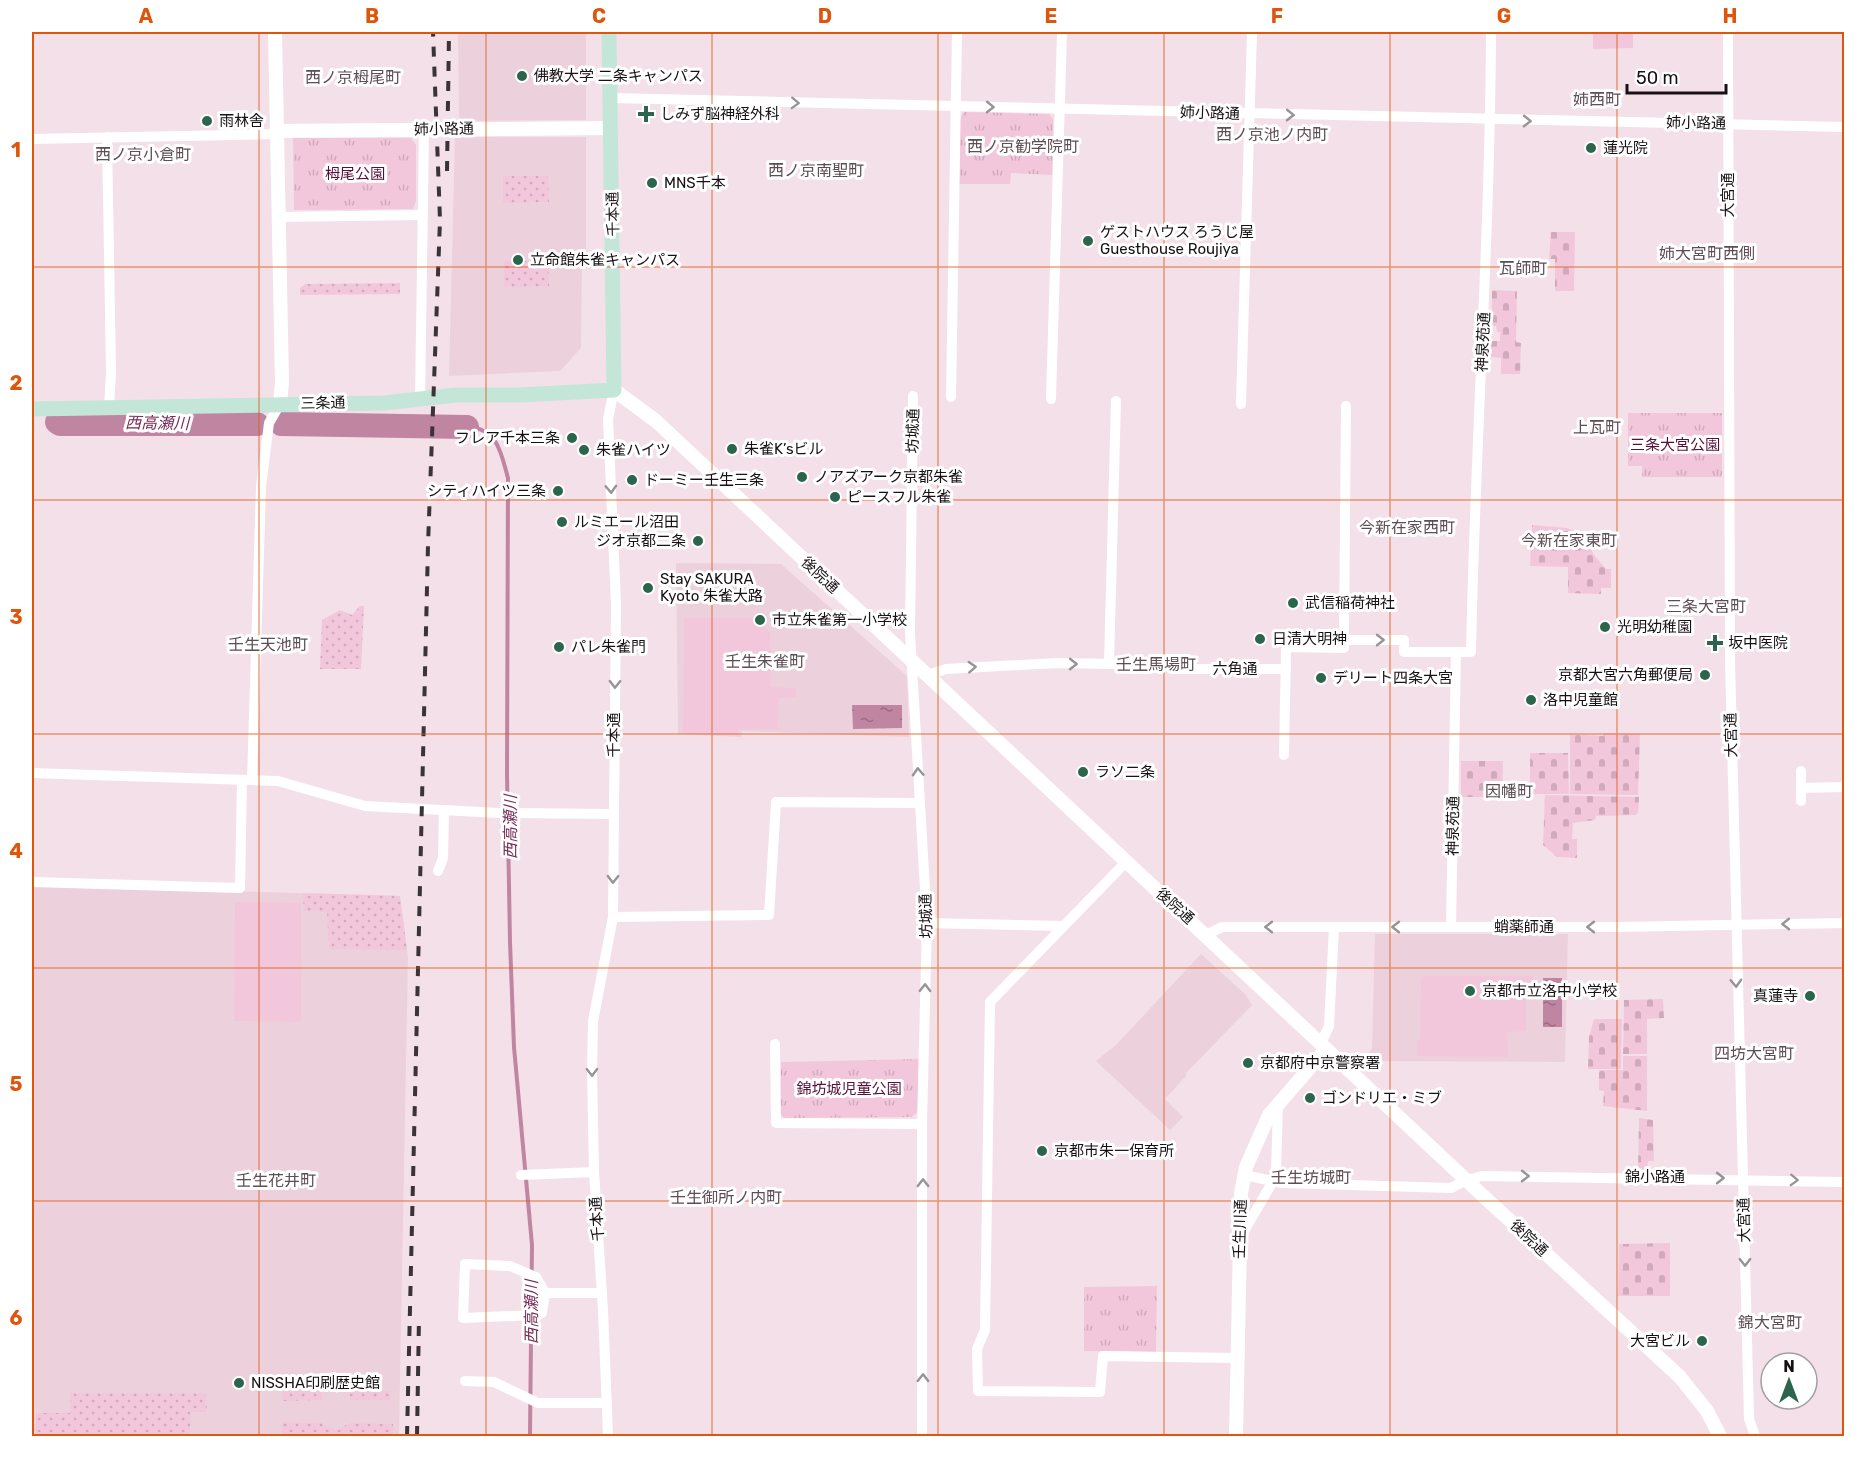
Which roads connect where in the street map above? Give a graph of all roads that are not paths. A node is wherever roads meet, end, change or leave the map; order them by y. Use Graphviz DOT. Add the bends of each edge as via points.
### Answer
graph roads {
  1 [pos="275,32"];
  2 [pos="609,32"];
  3 [pos="957,32"];
  4 [pos="1062,32"];
  5 [pos="1252,32"];
  6 [pos="1491,32"];
  7 [pos="1728,32"];
  8 [pos="611,98"];
  9 [pos="956,107"];
  10 [pos="1060,109"];
  11 [pos="1250,114"];
  12 [pos="1491,120"];
  13 [pos="1728,123"];
  14 [pos="1845,127"];
  15 [pos="611,128"];
  16 [pos="424,130"];
  17 [pos="276,133"];
  18 [pos="107,137"];
  19 [pos="32,139"];
  20 [pos="423,215"];
  21 [pos="277,217"];
  22 [pos="614,390"];
  23 [pos="914,396"];
  24 [pos="951,397"];
  25 [pos="1051,399"];
  26 [pos="420,400"];
  27 [pos="1116,401"];
  28 [pos="280,404"];
  29 [pos="1241,404"];
  30 [pos="1346,406"];
  31 [pos="109,408"];
  32 [pos="32,409"];
  33 [pos="1344,640"];
  34 [pos="1456,652"];
  35 [pos="912,659"];
  36 [pos="1109,664"];
  37 [pos="1286,669"];
  38 [pos="928,675"];
  39 [pos="1284,755"];
  40 [pos="1802,771"];
  41 [pos="32,773"];
  42 [pos="247,780"];
  43 [pos="1801,788"];
  44 [pos="1845,788"];
  45 [pos="1801,801"];
  46 [pos="920,803"];
  47 [pos="444,810"];
  48 [pos="614,814"];
  49 [pos="1126,862"];
  50 [pos="438,871"];
  51 [pos="32,882"];
  52 [pos="613,917"];
  53 [pos="927,923"];
  54 [pos="1845,923"];
  55 [pos="1735,925"];
  56 [pos="1064,926"];
  57 [pos="1334,927"];
  58 [pos="1451,927"];
  59 [pos="1206,935"];
  60 [pos="775,1044"];
  61 [pos="1324,1046"];
  62 [pos="1278,1104"];
  63 [pos="922,1124"];
  64 [pos="594,1172"];
  65 [pos="521,1175"];
  66 [pos="1244,1175"];
  67 [pos="1743,1178"];
  68 [pos="1467,1180"];
  69 [pos="1273,1181"];
  70 [pos="1845,1182"];
  71 [pos="1240,1238"];
  72 [pos="545,1293"];
  73 [pos="602,1293"];
  74 [pos="1236,1358"];
  75 [pos="465,1381"];
  76 [pos="607,1403"];
  77 [pos="608,1437"];
  78 [pos="922,1437"];
  79 [pos="1236,1437"];
  80 [pos="1720,1437"];
  81 [pos="1755,1437"];
  1 -- 17 [label="street"];
  2 -- 8 [label="main road, 千本通"];
  3 -- 9 [label="street"];
  4 -- 10 [label="street"];
  5 -- 11 [label="street"];
  6 -- 12 [label="street, 神泉苑通"];
  7 -- 13 [label="street, 大宮通"];
  8 -- 9 [label="street, 姉小路通, one-way"];
  8 -- 15 [label="main road, 千本通"];
  9 -- 10 [label="street, 姉小路通, one-way"];
  9 -- 24 [label="street"];
  10 -- 11 [label="street, 姉小路通"];
  10 -- 25 [label="street"];
  11 -- 12 [label="street, 姉小路通, one-way"];
  11 -- 29 [label="street"];
  12 -- 13 [label="street, 姉小路通, one-way"];
  12 -- 34 [label="street, 神泉苑通" via="1474,501 1472,652"];
  13 -- 14 [label="street, 姉小路通"];
  13 -- 55 [label="street, 大宮通"];
  15 -- 16 [label="street, 姉小路通"];
  15 -- 22 [label="main road, 千本通"];
  16 -- 17 [label="street, 姉小路通"];
  16 -- 20 [label="street"];
  17 -- 18 [label="street, 姉小路通"];
  17 -- 21 [label="street"];
  18 -- 19 [label="street, 姉小路通"];
  18 -- 31 [label="street"];
  20 -- 21 [label="street"];
  20 -- 26 [label="street"];
  21 -- 28 [label="street"];
  22 -- 26 [label="main road, 三条通" via="456,395"];
  22 -- 35 [label="street, 後院通" via="656,421"];
  22 -- 48 [label="street, 千本通, one-way" via="608,418 616,605"];
  23 -- 35 [label="street, 坊城通"];
  26 -- 28 [label="main road, 三条通"];
  27 -- 36 [label="street"];
  28 -- 31 [label="main road, 三条通"];
  28 -- 42 [label="street" via="269,423 261,487"];
  30 -- 33 [label="street"];
  31 -- 32 [label="main road, 三条通"];
  33 -- 34 [label="street, one-way" via="1404,640 1404,652"];
  33 -- 37 [label="street" via="1344,648 1289,647"];
  34 -- 58 [label="street, 神泉苑通"];
  35 -- 38 [label="street, 後院通"];
  46 -- 35 [label="street, 坊城通, one-way"];
  36 -- 37 [label="street, 六角通" via="1176,665 1178,669"];
  38 -- 36 [label="street, 六角通, one-way" via="946,669"];
  37 -- 39 [label="street"];
  38 -- 49 [label="street, 後院通"];
  40 -- 43 [label="street"];
  41 -- 42 [label="street"];
  42 -- 47 [label="street" via="291,783 365,806"];
  42 -- 51 [label="street" via="240,888"];
  43 -- 44 [label="street"];
  43 -- 45 [label="street"];
  46 -- 52 [label="street" via="776,802 769,915"];
  46 -- 53 [label="street, 坊城通"];
  47 -- 48 [label="street"];
  47 -- 50 [label="street" via="443,858"];
  48 -- 52 [label="street, 千本通, one-way"];
  49 -- 56 [label="street"];
  49 -- 59 [label="street, 後院通"];
  52 -- 64 [label="street, 千本通, one-way" via="593,1021"];
  53 -- 56 [label="street"];
  63 -- 53 [label="street, 坊城通, one-way"];
  54 -- 55 [label="street, 蛸薬師通, one-way"];
  55 -- 58 [label="street, 蛸薬師通, one-way"];
  55 -- 67 [label="street, 大宮通, one-way"];
  56 -- 74 [label="street" via="990,1002 985,1330 977,1349 978,1391 1100,1392 1103,1356"];
  58 -- 57 [label="street, 蛸薬師通, one-way"];
  57 -- 59 [label="street, 蛸薬師通, one-way" via="1222,927"];
  57 -- 61 [label="street" via="1329,1026"];
  59 -- 61 [label="street, 後院通"];
  60 -- 63 [label="street" via="776,1123"];
  61 -- 62 [label="street, 壬生川通"];
  61 -- 68 [label="street, 後院通"];
  62 -- 66 [label="street, 壬生川通" via="1258,1134"];
  62 -- 69 [label="street"];
  78 -- 63 [label="street, 坊城通, one-way"];
  64 -- 65 [label="street"];
  64 -- 73 [label="street, 千本通"];
  66 -- 69 [label="street, 錦小路通"];
  66 -- 71 [label="street, 壬生川通"];
  68 -- 67 [label="street, 錦小路通, one-way" via="1482,1176"];
  67 -- 70 [label="street, 錦小路通, one-way"];
  67 -- 81 [label="street, 大宮通, one-way" via="1749,1419"];
  68 -- 69 [label="street, 錦小路通" via="1451,1188"];
  68 -- 80 [label="street, 後院通" via="1680,1377 1707,1411"];
  69 -- 71 [label="street"];
  71 -- 74 [label="street, 壬生川通"];
  72 -- 72 [label="street" via="542,1313 537,1315 463,1318 465,1264 510,1266 536,1277"];
  72 -- 73 [label="street"];
  73 -- 76 [label="street, 千本通"];
  74 -- 79 [label="street, 壬生川通"];
  75 -- 76 [label="street" via="494,1382 538,1404"];
  76 -- 77 [label="street, 千本通"];
}
